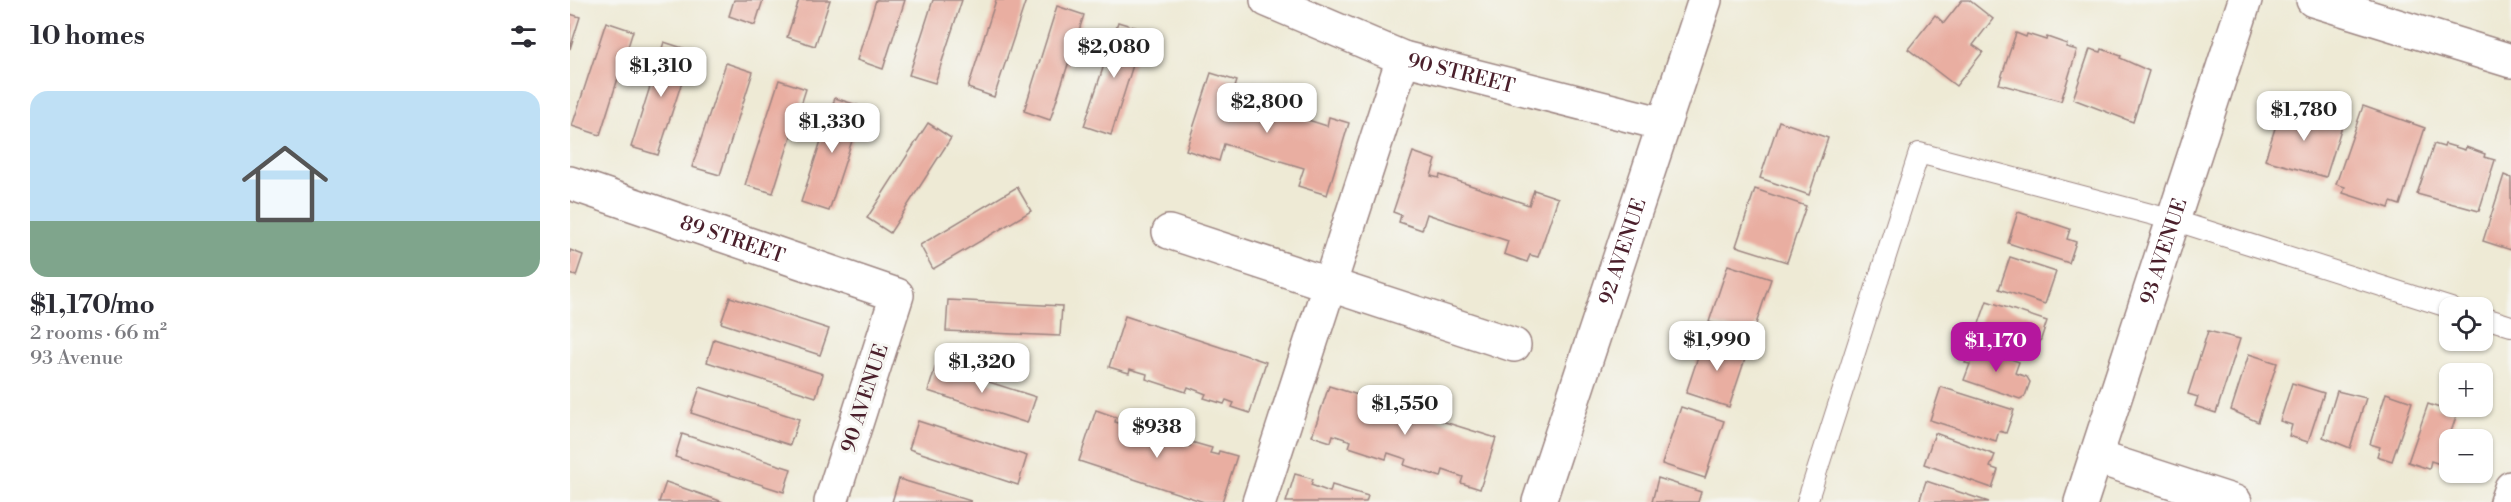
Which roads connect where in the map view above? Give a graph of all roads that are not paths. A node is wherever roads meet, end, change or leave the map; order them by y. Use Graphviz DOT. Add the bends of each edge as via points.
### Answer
graph roads {
  1 [pos="1267,0"];
  2 [pos="1705,0"];
  3 [pos="2245,0"];
  4 [pos="2313,0"];
  5 [pos="1403,58"];
  6 [pos="2511,61"];
  7 [pos="1664,124"];
  8 [pos="570,183"];
  9 [pos="2173,220"];
  10 [pos="1170,232"];
  11 [pos="1329,285"];
  12 [pos="897,295"];
  13 [pos="2439,304"];
  14 [pos="2493,321"];
  15 [pos="2511,327"];
  16 [pos="1514,345"];
  17 [pos="2096,457"];
  18 [pos="2511,488"];
  19 [pos="831,502"];
  20 [pos="1259,502"];
  21 [pos="1539,502"];
  22 [pos="1807,502"];
  23 [pos="2081,502"];
  24 [pos="2235,502"];
  25 [pos="2506,502"];
  1 -- 5 [label="street, 90 STREET"];
  2 -- 7 [label="street, 92 AVENUE"];
  3 -- 9 [label="street, 93 AVENUE"];
  4 -- 6 [label="street"];
  5 -- 7 [label="street, 90 STREET"];
  5 -- 11 [label="street"];
  7 -- 21 [label="street, 92 AVENUE"];
  8 -- 12 [label="street, 89 STREET"];
  9 -- 13 [label="lane"];
  9 -- 17 [label="street, 93 AVENUE"];
  9 -- 22 [label="lane" via="1919,153"];
  10 -- 11 [label="street"];
  11 -- 16 [label="street"];
  11 -- 20 [label="street"];
  12 -- 19 [label="street, 90 AVENUE"];
  14 -- 15 [label="lane"];
  17 -- 23 [label="street, 93 AVENUE"];
  17 -- 24 [label="street"];
  18 -- 25 [label="street"];
}
